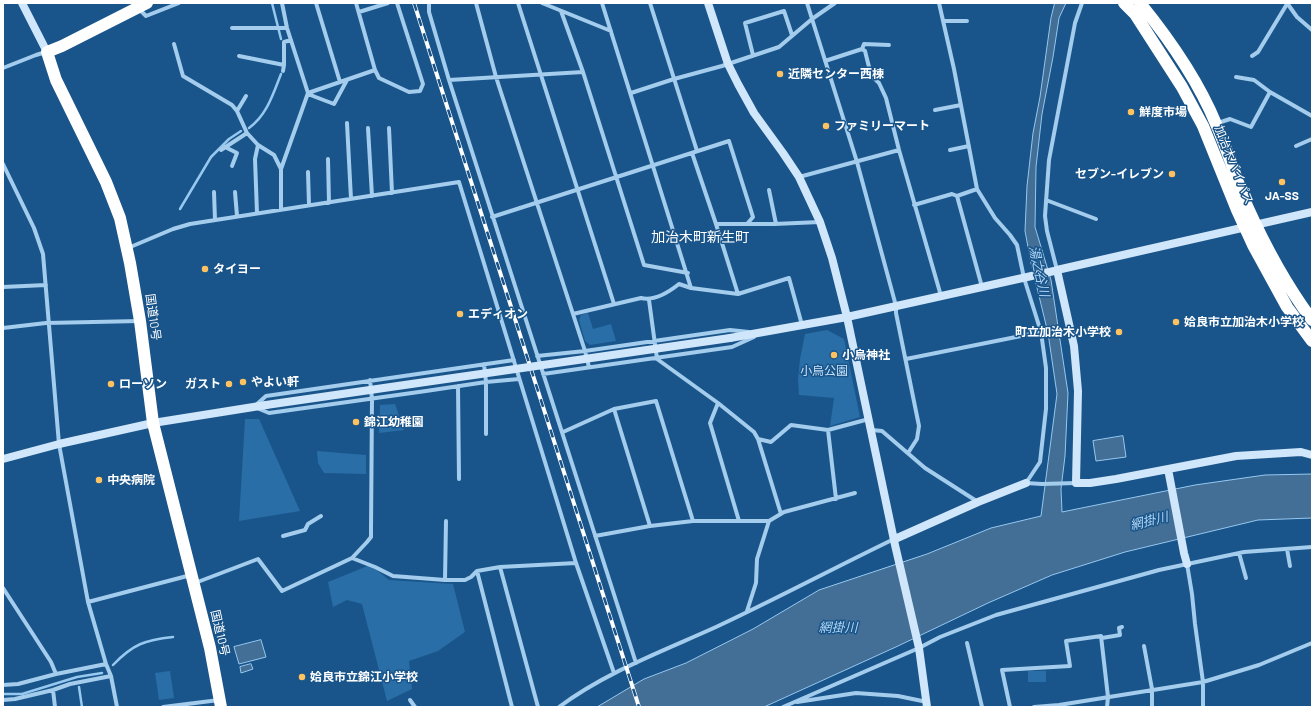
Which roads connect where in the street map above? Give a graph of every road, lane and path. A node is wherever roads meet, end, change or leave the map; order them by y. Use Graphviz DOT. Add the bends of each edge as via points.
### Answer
graph roads {
  1 [pos="22,3"];
  2 [pos="179,3"];
  3 [pos="282,3"];
  4 [pos="316,3"];
  5 [pos="356,3"];
  6 [pos="388,3"];
  7 [pos="397,3"];
  8 [pos="429,3"];
  9 [pos="432,3"];
  10 [pos="476,3"];
  11 [pos="518,3"];
  12 [pos="542,3"];
  13 [pos="602,3"];
  14 [pos="650,3"];
  15 [pos="708,3"];
  16 [pos="807,3"];
  17 [pos="835,3"];
  18 [pos="939,3"];
  19 [pos="1082,3"];
  20 [pos="1124,3"];
  21 [pos="1140,3"];
  22 [pos="1287,3"];
  23 [pos="139,4"];
  24 [pos="561,11"];
  25 [pos="358,12"];
  26 [pos="429,12"];
  27 [pos="812,19"];
  28 [pos="943,21"];
  29 [pos="967,21"];
  30 [pos="232,28"];
  31 [pos="287,28"];
  32 [pos="1312,30"];
  33 [pos="611,31"];
  34 [pos="792,35"];
  35 [pos="291,40"];
  36 [pos="174,44"];
  37 [pos="889,45"];
  38 [pos="862,49"];
  39 [pos="46,52"];
  40 [pos="754,55"];
  41 [pos="239,56"];
  42 [pos="1252,56"];
  43 [pos="825,61"];
  44 [pos="728,64"];
  45 [pos="284,65"];
  46 [pos="3,68"];
  47 [pos="375,70"];
  48 [pos="283,71"];
  49 [pos="583,72"];
  50 [pos="541,74"];
  51 [pos="496,77"];
  52 [pos="1236,77"];
  53 [pos="674,79"];
  54 [pos="347,80"];
  55 [pos="449,80"];
  56 [pos="340,82"];
  57 [pos="1270,92"];
  58 [pos="308,93"];
  59 [pos="631,93"];
  60 [pos="246,96"];
  61 [pos="961,105"];
  62 [pos="935,110"];
  63 [pos="237,111"];
  64 [pos="1312,116"];
  65 [pos="347,123"];
  66 [pos="1216,123"];
  67 [pos="368,128"];
  68 [pos="389,128"];
  69 [pos="247,133"];
  70 [pos="1312,139"];
  71 [pos="258,145"];
  72 [pos="969,146"];
  73 [pos="1296,146"];
  74 [pos="899,150"];
  75 [pos="950,150"];
  76 [pos="697,151"];
  77 [pos="692,153"];
  78 [pos="328,158"];
  79 [pos="857,162"];
  80 [pos="3,164"];
  81 [pos="653,165"];
  82 [pos="232,166"];
  83 [pos="281,169"];
  84 [pos="308,172"];
  85 [pos="616,177"];
  86 [pos="799,177"];
  87 [pos="977,189"];
  88 [pos="577,190"];
  89 [pos="769,190"];
  90 [pos="214,192"];
  91 [pos="235,192"];
  92 [pos="392,193"];
  93 [pos="372,196"];
  94 [pos="957,196"];
  95 [pos="351,199"];
  96 [pos="1046,200"];
  97 [pos="329,203"];
  98 [pos="537,203"];
  99 [pos="309,205"];
  100 [pos="914,205"];
  101 [pos="281,209"];
  102 [pos="1312,212"];
  103 [pos="257,213"];
  104 [pos="237,216"];
  105 [pos="492,218"];
  106 [pos="1096,219"];
  107 [pos="215,220"];
  108 [pos="820,222"];
  109 [pos="716,224"];
  110 [pos="747,224"];
  111 [pos="776,224"];
  112 [pos="1257,225"];
  113 [pos="1245,228"];
  114 [pos="127,249"];
  115 [pos="1056,271"];
  116 [pos="688,273"];
  117 [pos="1027,277"];
  118 [pos="46,285"];
  119 [pos="3,287"];
  120 [pos="982,287"];
  121 [pos="691,288"];
  122 [pos="738,294"];
  123 [pos="941,296"];
  124 [pos="649,300"];
  125 [pos="614,304"];
  126 [pos="896,306"];
  127 [pos="573,314"];
  128 [pos="847,317"];
  129 [pos="1312,320"];
  130 [pos="140,322"];
  131 [pos="49,323"];
  132 [pos="803,326"];
  133 [pos="3,328"];
  134 [pos="1040,332"];
  135 [pos="763,333"];
  136 [pos="654,340"];
  137 [pos="1312,341"];
  138 [pos="585,351"];
  139 [pos="537,356"];
  140 [pos="657,358"];
  141 [pos="514,360"];
  142 [pos="906,360"];
  143 [pos="484,364"];
  144 [pos="589,367"];
  145 [pos="543,374"];
  146 [pos="519,379"];
  147 [pos="370,380"];
  148 [pos="486,382"];
  149 [pos="458,386"];
  150 [pos="372,399"];
  151 [pos="718,403"];
  152 [pos="254,407"];
  153 [pos="614,409"];
  154 [pos="869,419"];
  155 [pos="153,423"];
  156 [pos="828,430"];
  157 [pos="872,430"];
  158 [pos="563,432"];
  159 [pos="486,434"];
  160 [pos="758,439"];
  161 [pos="59,444"];
  162 [pos="908,453"];
  163 [pos="1312,455"];
  164 [pos="3,459"];
  165 [pos="1168,469"];
  166 [pos="459,479"];
  167 [pos="1026,483"];
  168 [pos="1072,483"];
  169 [pos="855,493"];
  170 [pos="836,499"];
  171 [pos="978,502"];
  172 [pos="781,514"];
  173 [pos="321,516"];
  174 [pos="693,520"];
  175 [pos="446,521"];
  176 [pos="739,521"];
  177 [pos="769,521"];
  178 [pos="650,526"];
  179 [pos="283,536"];
  180 [pos="595,536"];
  181 [pos="895,542"];
  182 [pos="1312,547"];
  183 [pos="1287,549"];
  184 [pos="1239,553"];
  185 [pos="352,558"];
  186 [pos="576,563"];
  187 [pos="1187,564"];
  188 [pos="1290,566"];
  189 [pos="500,567"];
  190 [pos="477,570"];
  191 [pos="1246,578"];
  192 [pos="193,579"];
  193 [pos="445,580"];
  194 [pos="3,588"];
  195 [pos="88,602"];
  196 [pos="747,611"];
  197 [pos="1122,627"];
  198 [pos="1102,638"];
  199 [pos="1312,642"];
  200 [pos="967,643"];
  201 [pos="919,646"];
  202 [pos="1144,646"];
  203 [pos="636,663"];
  204 [pos="106,664"];
  205 [pos="614,673"];
  206 [pos="56,674"];
  207 [pos="111,676"];
  208 [pos="1203,682"];
  209 [pos="3,685"];
  210 [pos="1152,689"];
  211 [pos="53,690"];
  212 [pos="1108,696"];
  213 [pos="3,700"];
  214 [pos="410,700"];
  215 [pos="220,703"];
  216 [pos="790,704"];
  217 [pos="927,705"];
  218 [pos="55,707"];
  219 [pos="117,707"];
  220 [pos="163,707"];
  221 [pos="415,707"];
  222 [pos="512,707"];
  223 [pos="538,707"];
  224 [pos="559,707"];
  225 [pos="783,707"];
  226 [pos="982,707"];
  227 [pos="1010,707"];
  228 [pos="1034,707"];
  229 [pos="1107,707"];
  230 [pos="1152,707"];
  231 [pos="1203,707"];
  1 -- 39 [label="street"];
  2 -- 23 [label="street" via="146,16"];
  3 -- 31 [label="street"];
  4 -- 56 [label="street"];
  5 -- 25 [label="street"];
  6 -- 25 [label="street"];
  7 -- 47 [label="street" via="423,84 420,91 409,92 379,78"];
  8 -- 26 [label="street"];
  9 -- 26 [label="street"];
  10 -- 51 [label="street"];
  11 -- 50 [label="street"];
  12 -- 24 [label="street"];
  13 -- 33 [label="street"];
  14 -- 53 [label="street"];
  15 -- 44 [label="street"];
  16 -- 27 [label="street"];
  17 -- 27 [label="street"];
  18 -- 28 [label="street"];
  19 -- 96 [label="street" via="1075,23 1049,160"];
  20 -- 113 [label="highway, 加治木バイパス" via="1135,14 1182,87 1203,126"];
  21 -- 66 [label="highway, 加治木バイパス" via="1177,52"];
  22 -- 32 [label="street"];
  22 -- 42 [label="street" via="1258,52"];
  23 -- 39 [label="highway" via="62,46"];
  24 -- 33 [label="street"];
  24 -- 49 [label="street"];
  25 -- 47 [label="street"];
  26 -- 55 [label="street"];
  27 -- 34 [label="street"];
  27 -- 43 [label="street"];
  28 -- 29 [label="street"];
  28 -- 61 [label="street"];
  30 -- 31 [label="street"];
  31 -- 35 [label="street"];
  33 -- 59 [label="street"];
  34 -- 40 [label="street" via="779,47"];
  34 -- 40 [label="street" via="784,11 745,23"];
  35 -- 45 [label="street" via="284,42"];
  35 -- 58 [label="street"];
  36 -- 63 [label="street" via="183,76 232,105"];
  37 -- 38 [label="street" via="864,44"];
  38 -- 43 [label="street"];
  38 -- 74 [label="street" via="865,51 872,75 879,82 886,98"];
  39 -- 46 [label="street"];
  39 -- 114 [label="highway, 国道10号" via="56,80 106,182 120,218"];
  40 -- 44 [label="street"];
  41 -- 45 [label="street"];
  43 -- 79 [label="street"];
  44 -- 53 [label="street"];
  44 -- 86 [label="street" via="754,113"];
  45 -- 48 [label="street"];
  47 -- 54 [label="street"];
  49 -- 50 [label="street"];
  49 -- 85 [label="street"];
  50 -- 51 [label="street"];
  50 -- 88 [label="street"];
  51 -- 55 [label="street"];
  51 -- 98 [label="street"];
  52 -- 57 [label="street" via="1254,80"];
  53 -- 59 [label="street"];
  53 -- 76 [label="street"];
  54 -- 56 [label="street"];
  54 -- 58 [label="street" via="334,104"];
  55 -- 105 [label="street"];
  56 -- 58 [label="street"];
  57 -- 64 [label="street"];
  57 -- 66 [label="street" via="1251,127 1230,119"];
  58 -- 83 [label="street"];
  59 -- 81 [label="street"];
  60 -- 63 [label="street"];
  61 -- 62 [label="street"];
  61 -- 72 [label="street"];
  63 -- 69 [label="street"];
  65 -- 95 [label="street"];
  66 -- 112 [label="highway, 加治木バイパス" via="1247,206"];
  67 -- 93 [label="street"];
  68 -- 92 [label="street"];
  69 -- 71 [label="street"];
  69 -- 82 [label="street" via="223,149 236,153"];
  70 -- 73 [label="street"];
  71 -- 83 [label="street" via="274,155"];
  71 -- 103 [label="street" via="255,159"];
  72 -- 75 [label="street"];
  72 -- 87 [label="street"];
  74 -- 79 [label="street"];
  74 -- 100 [label="street"];
  76 -- 77 [label="street"];
  76 -- 110 [label="street" via="729,141 753,217"];
  77 -- 81 [label="street"];
  77 -- 109 [label="street"];
  78 -- 97 [label="street"];
  79 -- 86 [label="street"];
  79 -- 126 [label="street"];
  80 -- 118 [label="street" via="34,228 43,254"];
  81 -- 85 [label="street"];
  81 -- 116 [label="street"];
  83 -- 101 [label="street"];
  84 -- 99 [label="street"];
  85 -- 88 [label="street"];
  85 -- 116 [label="street" via="644,265"];
  86 -- 108 [label="street"];
  87 -- 94 [label="street"];
  87 -- 117 [label="street" via="995,218 1017,245"];
  88 -- 98 [label="street"];
  88 -- 125 [label="street"];
  89 -- 111 [label="street"];
  90 -- 107 [label="street"];
  91 -- 104 [label="street"];
  92 -- 93 [label="street"];
  92 -- 141 [label="street" via="459,182"];
  93 -- 95 [label="street"];
  94 -- 100 [label="street" via="952,194"];
  94 -- 120 [label="street"];
  95 -- 97 [label="street"];
  96 -- 106 [label="street"];
  96 -- 115 [label="street" via="1047,231"];
  97 -- 99 [label="street"];
  98 -- 105 [label="street"];
  98 -- 127 [label="street"];
  99 -- 101 [label="street"];
  100 -- 123 [label="street"];
  101 -- 103 [label="street"];
  102 -- 112 [label="street"];
  103 -- 104 [label="street"];
  104 -- 107 [label="street"];
  105 -- 139 [label="street"];
  107 -- 114 [label="street" via="172,229"];
  108 -- 111 [label="street"];
  108 -- 128 [label="street"];
  109 -- 110 [label="street"];
  109 -- 122 [label="street"];
  110 -- 111 [label="street"];
  112 -- 113 [label="street"];
  112 -- 129 [label="highway, 加治木バイパス" via="1278,269"];
  113 -- 115 [label="street"];
  113 -- 137 [label="highway, 加治木バイパス" via="1287,307"];
  114 -- 130 [label="highway, 国道10号"];
  115 -- 117 [label="street"];
  115 -- 168 [label="street" via="1074,346 1078,391"];
  116 -- 121 [label="street"];
  117 -- 120 [label="street"];
  117 -- 134 [label="street"];
  118 -- 119 [label="street"];
  118 -- 131 [label="street"];
  120 -- 123 [label="street"];
  121 -- 122 [label="street"];
  121 -- 124 [label="street" via="679,284 671,291"];
  122 -- 132 [label="street" via="790,278"];
  123 -- 126 [label="street"];
  124 -- 125 [label="street" via="641,298"];
  124 -- 136 [label="street"];
  125 -- 127 [label="street"];
  126 -- 128 [label="street"];
  126 -- 142 [label="street"];
  127 -- 138 [label="street"];
  128 -- 132 [label="street"];
  128 -- 154 [label="street"];
  130 -- 131 [label="street"];
  130 -- 155 [label="highway, 国道10号"];
  131 -- 133 [label="street"];
  131 -- 161 [label="street"];
  132 -- 135 [label="street"];
  134 -- 142 [label="street"];
  134 -- 167 [label="street" via="1046,368 1046,409 1040,462"];
  135 -- 136 [label="street" via="730,330"];
  135 -- 140 [label="street" via="732,347"];
  135 -- 152 [label="street, bridge"];
  136 -- 138 [label="street"];
  136 -- 140 [label="street"];
  138 -- 139 [label="street"];
  138 -- 144 [label="street"];
  139 -- 145 [label="street"];
  140 -- 144 [label="street"];
  140 -- 151 [label="street"];
  141 -- 143 [label="street"];
  141 -- 146 [label="street"];
  142 -- 162 [label="street" via="919,426 917,439"];
  143 -- 147 [label="street"];
  143 -- 148 [label="street"];
  144 -- 145 [label="street"];
  145 -- 158 [label="street"];
  146 -- 148 [label="street"];
  146 -- 186 [label="street"];
  147 -- 150 [label="street"];
  147 -- 152 [label="street" via="266,396"];
  148 -- 149 [label="street"];
  148 -- 159 [label="street"];
  149 -- 150 [label="street"];
  149 -- 166 [label="street"];
  150 -- 152 [label="street" via="268,413"];
  150 -- 185 [label="street" via="370,537"];
  151 -- 160 [label="street" via="754,432"];
  151 -- 176 [label="street" via="710,423"];
  152 -- 155 [label="street"];
  153 -- 158 [label="street"];
  153 -- 174 [label="street" via="656,402"];
  153 -- 178 [label="street"];
  154 -- 156 [label="street"];
  154 -- 157 [label="street"];
  155 -- 161 [label="street"];
  155 -- 192 [label="highway, 国道10号"];
  156 -- 160 [label="street" via="791,425 771,442"];
  156 -- 170 [label="street"];
  157 -- 162 [label="street" via="882,431"];
  157 -- 181 [label="street"];
  158 -- 180 [label="street"];
  160 -- 172 [label="street"];
  161 -- 164 [label="street"];
  161 -- 195 [label="street"];
  162 -- 171 [label="street" via="925,468"];
  163 -- 165 [label="street" via="1301,452 1236,456"];
  165 -- 168 [label="street" via="1090,483"];
  165 -- 187 [label="street"];
  167 -- 168 [label="street"];
  167 -- 171 [label="street"];
  169 -- 170 [label="street"];
  170 -- 172 [label="street"];
  171 -- 181 [label="street"];
  172 -- 177 [label="street"];
  173 -- 179 [label="street" via="308,524 305,530"];
  174 -- 176 [label="street"];
  174 -- 178 [label="street"];
  175 -- 193 [label="street"];
  176 -- 177 [label="street"];
  177 -- 196 [label="street" via="757,559 756,584"];
  178 -- 180 [label="street"];
  180 -- 203 [label="street"];
  181 -- 196 [label="street"];
  181 -- 201 [label="street"];
  182 -- 183 [label="street"];
  183 -- 184 [label="street"];
  183 -- 188 [label="street"];
  184 -- 187 [label="street"];
  184 -- 191 [label="street"];
  185 -- 192 [label="street" via="282,591 258,559"];
  185 -- 193 [label="street" via="393,576"];
  186 -- 189 [label="street"];
  186 -- 205 [label="street"];
  187 -- 201 [label="street" via="996,615"];
  187 -- 208 [label="street"];
  189 -- 190 [label="street"];
  189 -- 223 [label="street"];
  190 -- 193 [label="street" via="465,580"];
  190 -- 222 [label="street"];
  192 -- 195 [label="street"];
  192 -- 215 [label="highway, 国道10号"];
  194 -- 206 [label="street" via="51,662"];
  195 -- 204 [label="street"];
  196 -- 203 [label="street"];
  197 -- 198 [label="street" via="1119,628 1120,635"];
  198 -- 212 [label="street"];
  198 -- 227 [label="street" via="1101,636 1066,641 1070,666 1002,670"];
  199 -- 208 [label="street" via="1259,665"];
  200 -- 226 [label="street"];
  201 -- 216 [label="street"];
  201 -- 217 [label="street"];
  202 -- 210 [label="street"];
  203 -- 205 [label="street"];
  204 -- 206 [label="street"];
  204 -- 207 [label="street"];
  205 -- 224 [label="street"];
  206 -- 209 [label="street" via="18,684"];
  207 -- 211 [label="street"];
  207 -- 219 [label="street"];
  208 -- 210 [label="street"];
  208 -- 231 [label="street"];
  210 -- 212 [label="street"];
  210 -- 230 [label="street"];
  211 -- 213 [label="street"];
  211 -- 218 [label="street"];
  212 -- 228 [label="street"];
  212 -- 229 [label="street"];
  214 -- 221 [label="street"];
  215 -- 220 [label="street"];
  216 -- 217 [label="street" via="856,693 898,696"];
  216 -- 225 [label="street"];
}
